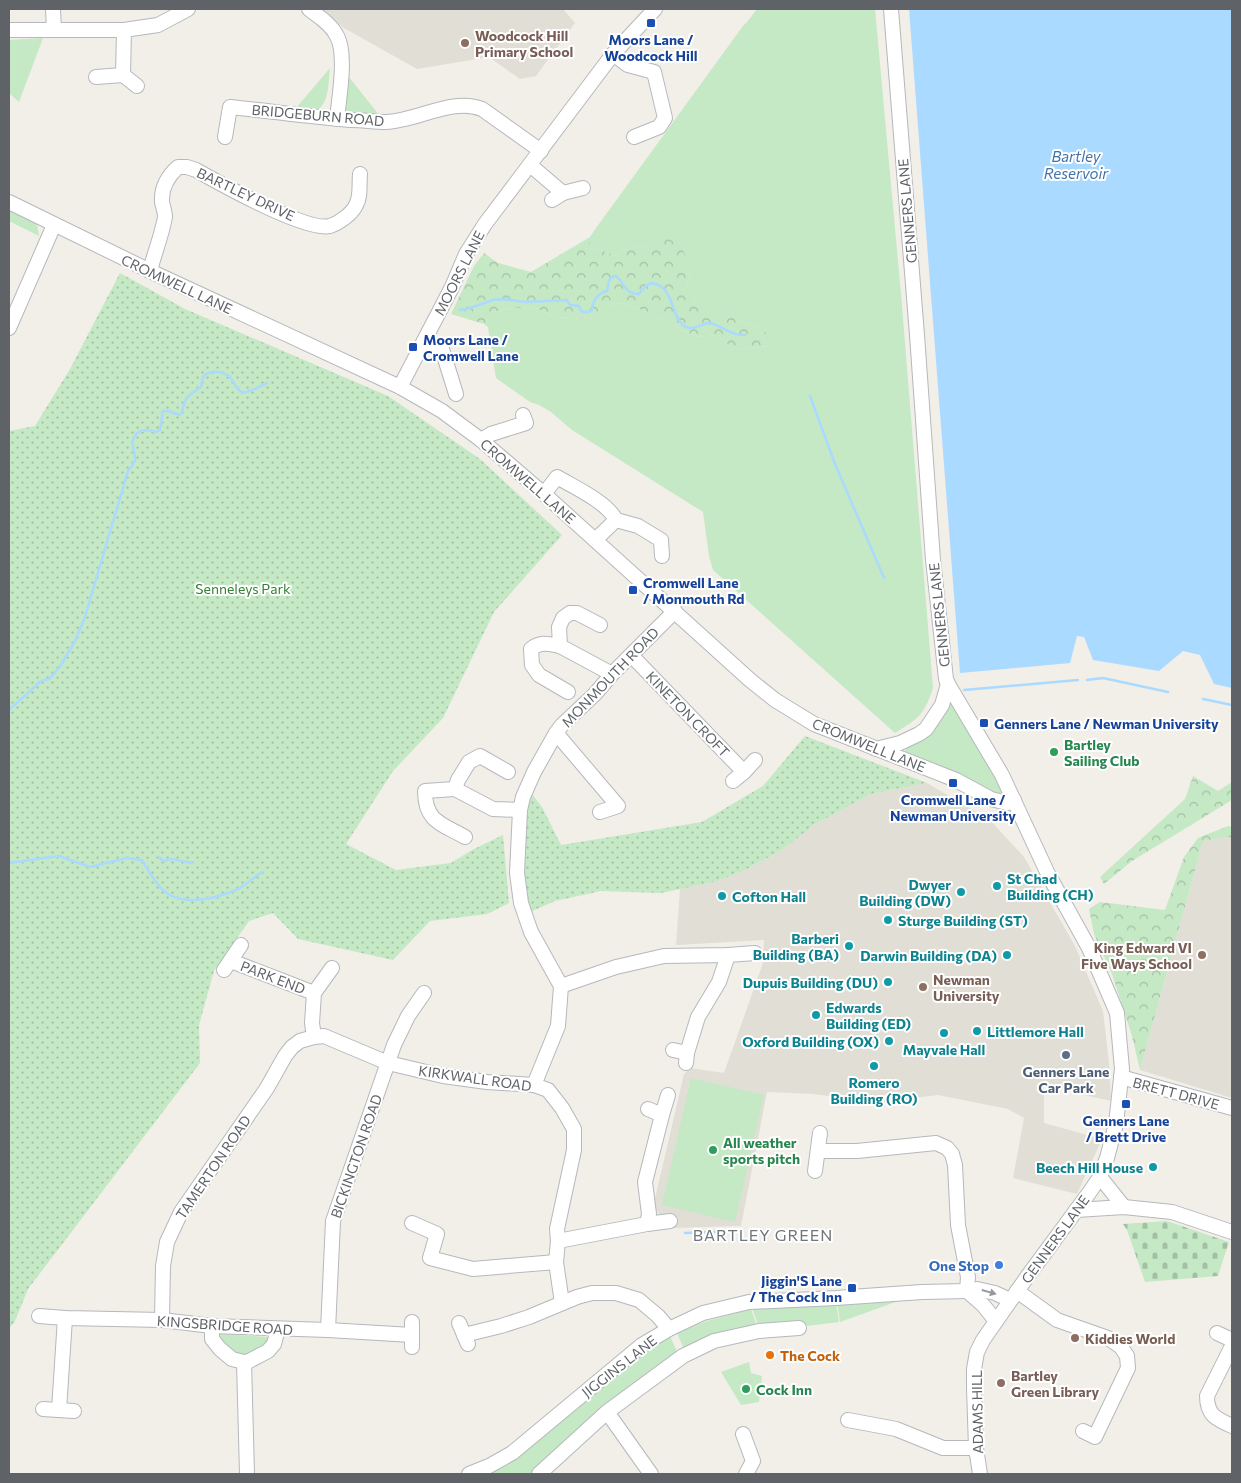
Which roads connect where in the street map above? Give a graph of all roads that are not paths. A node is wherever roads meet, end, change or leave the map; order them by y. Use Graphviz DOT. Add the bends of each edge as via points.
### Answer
graph roads {
  1 [pos="53,9"];
  2 [pos="188,9"];
  3 [pos="309,9"];
  4 [pos="655,9"];
  5 [pos="891,9"];
  6 [pos="9,30"];
  7 [pos="54,30"];
  8 [pos="124,30"];
  9 [pos="613,54"];
  10 [pos="123,75"];
  11 [pos="96,77"];
  12 [pos="137,86"];
  13 [pos="337,119"];
  14 [pos="226,137"];
  15 [pos="634,137"];
  16 [pos="541,151"];
  17 [pos="530,165"];
  18 [pos="360,174"];
  19 [pos="583,188"];
  20 [pos="9,202"];
  21 [pos="54,225"];
  22 [pos="150,271"];
  23 [pos="9,328"];
  24 [pos="424,341"];
  25 [pos="400,387"];
  26 [pos="456,394"];
  27 [pos="523,415"];
  28 [pos="482,440"];
  29 [pos="544,494"];
  30 [pos="616,520"];
  31 [pos="594,540"];
  32 [pos="662,556"];
  33 [pos="675,611"];
  34 [pos="600,625"];
  35 [pos="560,646"];
  36 [pos="631,655"];
  37 [pos="612,674"];
  38 [pos="948,684"];
  39 [pos="568,692"];
  40 [pos="556,733"];
  41 [pos="876,749"];
  42 [pos="755,760"];
  43 [pos="508,772"];
  44 [pos="455,790"];
  45 [pos="1014,800"];
  46 [pos="520,810"];
  47 [pos="600,812"];
  48 [pos="465,837"];
  49 [pos="241,945"];
  50 [pos="755,953"];
  51 [pos="728,955"];
  52 [pos="332,968"];
  53 [pos="561,986"];
  54 [pos="314,993"];
  55 [pos="424,993"];
  56 [pos="314,1037"];
  57 [pos="673,1050"];
  58 [pos="388,1063"];
  59 [pos="1121,1077"];
  60 [pos="534,1085"];
  61 [pos="668,1095"];
  62 [pos="1232,1108"];
  63 [pos="648,1109"];
  64 [pos="662,1115"];
  65 [pos="820,1133"];
  66 [pos="818,1151"];
  67 [pos="815,1170"];
  68 [pos="1100,1177"];
  69 [pos="1124,1207"];
  70 [pos="1076,1210"];
  71 [pos="670,1221"];
  72 [pos="412,1223"];
  73 [pos="647,1224"];
  74 [pos="1232,1232"];
  75 [pos="558,1240"];
  76 [pos="556,1262"];
  77 [pos="968,1291"];
  78 [pos="1014,1295"];
  79 [pos="562,1304"];
  80 [pos="39,1316"];
  81 [pos="65,1318"];
  82 [pos="162,1320"];
  83 [pos="996,1321"];
  84 [pos="212,1326"];
  85 [pos="799,1328"];
  86 [pos="278,1329"];
  87 [pos="669,1329"];
  88 [pos="328,1330"];
  89 [pos="1217,1333"];
  90 [pos="464,1334"];
  91 [pos="412,1335"];
  92 [pos="1232,1340"];
  93 [pos="1232,1346"];
  94 [pos="244,1362"];
  95 [pos="43,1409"];
  96 [pos="60,1410"];
  97 [pos="74,1411"];
  98 [pos="607,1412"];
  99 [pos="848,1420"];
  100 [pos="1232,1426"];
  101 [pos="1083,1431"];
  102 [pos="743,1433"];
  103 [pos="976,1448"];
  104 [pos="543,1473"];
  105 [pos="247,1474"];
  106 [pos="469,1474"];
  107 [pos="651,1474"];
  108 [pos="746,1474"];
  109 [pos="980,1474"];
  1 -- 7 [label="street"];
  2 -- 8 [label="street" via="158,25"];
  3 -- 13 [label="street" via="326,22 340,43 342,65"];
  4 -- 9 [label="street, MOORS LANE"];
  5 -- 38 [label="street, GENNERS LANE" via="933,560"];
  6 -- 7 [label="street"];
  7 -- 8 [label="street"];
  8 -- 10 [label="street"];
  9 -- 15 [label="street" via="628,65 654,72 665,118 659,127"];
  9 -- 16 [label="street, MOORS LANE"];
  10 -- 11 [label="street"];
  10 -- 12 [label="street"];
  13 -- 14 [label="street, BRIDGEBURN ROAD" via="230,107"];
  13 -- 16 [label="street, BRIDGEBURN ROAD" via="385,122 452,106 473,105"];
  16 -- 17 [label="street, MOORS LANE"];
  17 -- 19 [label="street" via="558,196"];
  17 -- 24 [label="street, MOORS LANE" via="466,254"];
  18 -- 22 [label="street, BARTLEY DRIVE" via="357,205 348,215 329,226 315,226 258,203 196,170 178,167 168,177 163,189 165,216"];
  20 -- 21 [label="street, CROMWELL LANE"];
  21 -- 22 [label="street, CROMWELL LANE"];
  21 -- 23 [label="street"];
  22 -- 25 [label="street, CROMWELL LANE"];
  24 -- 25 [label="street, MOORS LANE"];
  24 -- 26 [label="street" via="442,349"];
  25 -- 28 [label="street, CROMWELL LANE" via="442,411"];
  27 -- 28 [label="street" via="526,423"];
  28 -- 29 [label="street, CROMWELL LANE"];
  29 -- 30 [label="street" via="557,477 598,502"];
  29 -- 31 [label="street, CROMWELL LANE"];
  30 -- 31 [label="street"];
  30 -- 32 [label="street" via="638,526 660,540"];
  31 -- 33 [label="street, CROMWELL LANE"];
  33 -- 36 [label="street, MONMOUTH ROAD"];
  33 -- 41 [label="street, CROMWELL LANE" via="775,700 814,724"];
  34 -- 35 [label="street" via="577,613 570,613 559,627"];
  35 -- 37 [label="street"];
  35 -- 39 [label="street" via="537,644 531,650 532,665 539,675"];
  36 -- 37 [label="street, MONMOUTH ROAD"];
  36 -- 42 [label="street, KINETON CROFT" via="738,777"];
  37 -- 40 [label="street, MONMOUTH ROAD"];
  38 -- 41 [label="street" via="942,705 926,729 900,743"];
  38 -- 45 [label="street, GENNERS LANE"];
  40 -- 46 [label="street, MONMOUTH ROAD" via="534,772"];
  40 -- 47 [label="street" via="618,806"];
  41 -- 45 [label="street, CROMWELL LANE" via="956,780 992,799 1006,803"];
  43 -- 44 [label="street" via="480,756 469,762"];
  44 -- 46 [label="street" via="493,809"];
  44 -- 48 [label="street" via="426,792 425,801 428,813 438,822"];
  45 -- 59 [label="street, GENNERS LANE" via="1112,1000 1116,1012"];
  46 -- 53 [label="street, MONMOUTH ROAD" via="516,872 521,903 530,932"];
  49 -- 54 [label="street, PARK END" via="228,966"];
  50 -- 51 [label="street"];
  51 -- 53 [label="street" via="664,956 616,967"];
  51 -- 57 [label="street" via="719,982 698,1017 687,1058"];
  52 -- 54 [label="street"];
  53 -- 60 [label="street" via="558,1026"];
  54 -- 56 [label="street"];
  55 -- 58 [label="street, BICKINGTON ROAD" via="409,1003"];
  56 -- 58 [label="street" via="324,1036"];
  56 -- 82 [label="street, TAMERTON ROAD" via="300,1041 285,1056 267,1088 181,1212 167,1242"];
  58 -- 60 [label="street, KIRKWALL ROAD" via="452,1077"];
  58 -- 88 [label="street, BICKINGTON ROAD" via="333,1221"];
  59 -- 62 [label="street, BRETT DRIVE"];
  59 -- 68 [label="street, GENNERS LANE" via="1116,1124"];
  60 -- 75 [label="street, KIRKWALL ROAD" via="548,1090 574,1129 574,1150 557,1230"];
  61 -- 64 [label="street"];
  63 -- 64 [label="street"];
  64 -- 73 [label="street" via="645,1182"];
  65 -- 66 [label="street"];
  66 -- 67 [label="street"];
  66 -- 77 [label="street" via="857,1151 936,1143 947,1148 955,1165 958,1225"];
  68 -- 69 [label="street"];
  68 -- 70 [label="street, GENNERS LANE"];
  69 -- 70 [label="street"];
  69 -- 74 [label="street" via="1172,1212"];
  70 -- 78 [label="street, GENNERS LANE"];
  71 -- 73 [label="street"];
  72 -- 76 [label="street" via="437,1234 430,1258 473,1269"];
  73 -- 75 [label="street"];
  75 -- 76 [label="street, KIRKWALL ROAD"];
  76 -- 79 [label="street, KIRKWALL ROAD"];
  77 -- 78 [label="street, JIGGINS LANE, one-way" via="977,1288 995,1294"];
  77 -- 83 [label="street"];
  77 -- 87 [label="street, JIGGINS LANE" via="748,1302 703,1313"];
  78 -- 83 [label="street, ADAMS HILL"];
  78 -- 101 [label="street, JIGGINS LANE" via="1057,1320 1108,1338 1127,1356 1128,1368 1095,1438"];
  79 -- 87 [label="street" via="592,1293 616,1293 640,1300"];
  79 -- 90 [label="street" via="529,1318"];
  80 -- 81 [label="street, KINGSBRIDGE ROAD"];
  81 -- 82 [label="street, KINGSBRIDGE ROAD"];
  81 -- 96 [label="street"];
  82 -- 84 [label="street, KINGSBRIDGE ROAD"];
  83 -- 103 [label="street, ADAMS HILL" via="978,1352 974,1369"];
  84 -- 86 [label="street, KINGSBRIDGE ROAD"];
  84 -- 94 [label="street" via="212,1339 220,1349 232,1359"];
  85 -- 98 [label="street, JIGGINS LANE" via="760,1331 714,1341 683,1356"];
  86 -- 88 [label="street, KINGSBRIDGE ROAD"];
  86 -- 94 [label="street" via="274,1344 268,1351"];
  87 -- 106 [label="street, JIGGINS LANE" via="642,1345 512,1453"];
  88 -- 91 [label="street, KINGSBRIDGE ROAD"];
  89 -- 92 [label="street"];
  93 -- 100 [label="street" via="1207,1396 1207,1405 1218,1420"];
  94 -- 105 [label="street"];
  95 -- 96 [label="street"];
  96 -- 97 [label="street"];
  98 -- 104 [label="street, JIGGINS LANE"];
  98 -- 107 [label="street"];
  99 -- 103 [label="street" via="896,1429 943,1448"];
  102 -- 108 [label="street" via="753,1461"];
  103 -- 109 [label="street, ADAMS HILL"];
}
